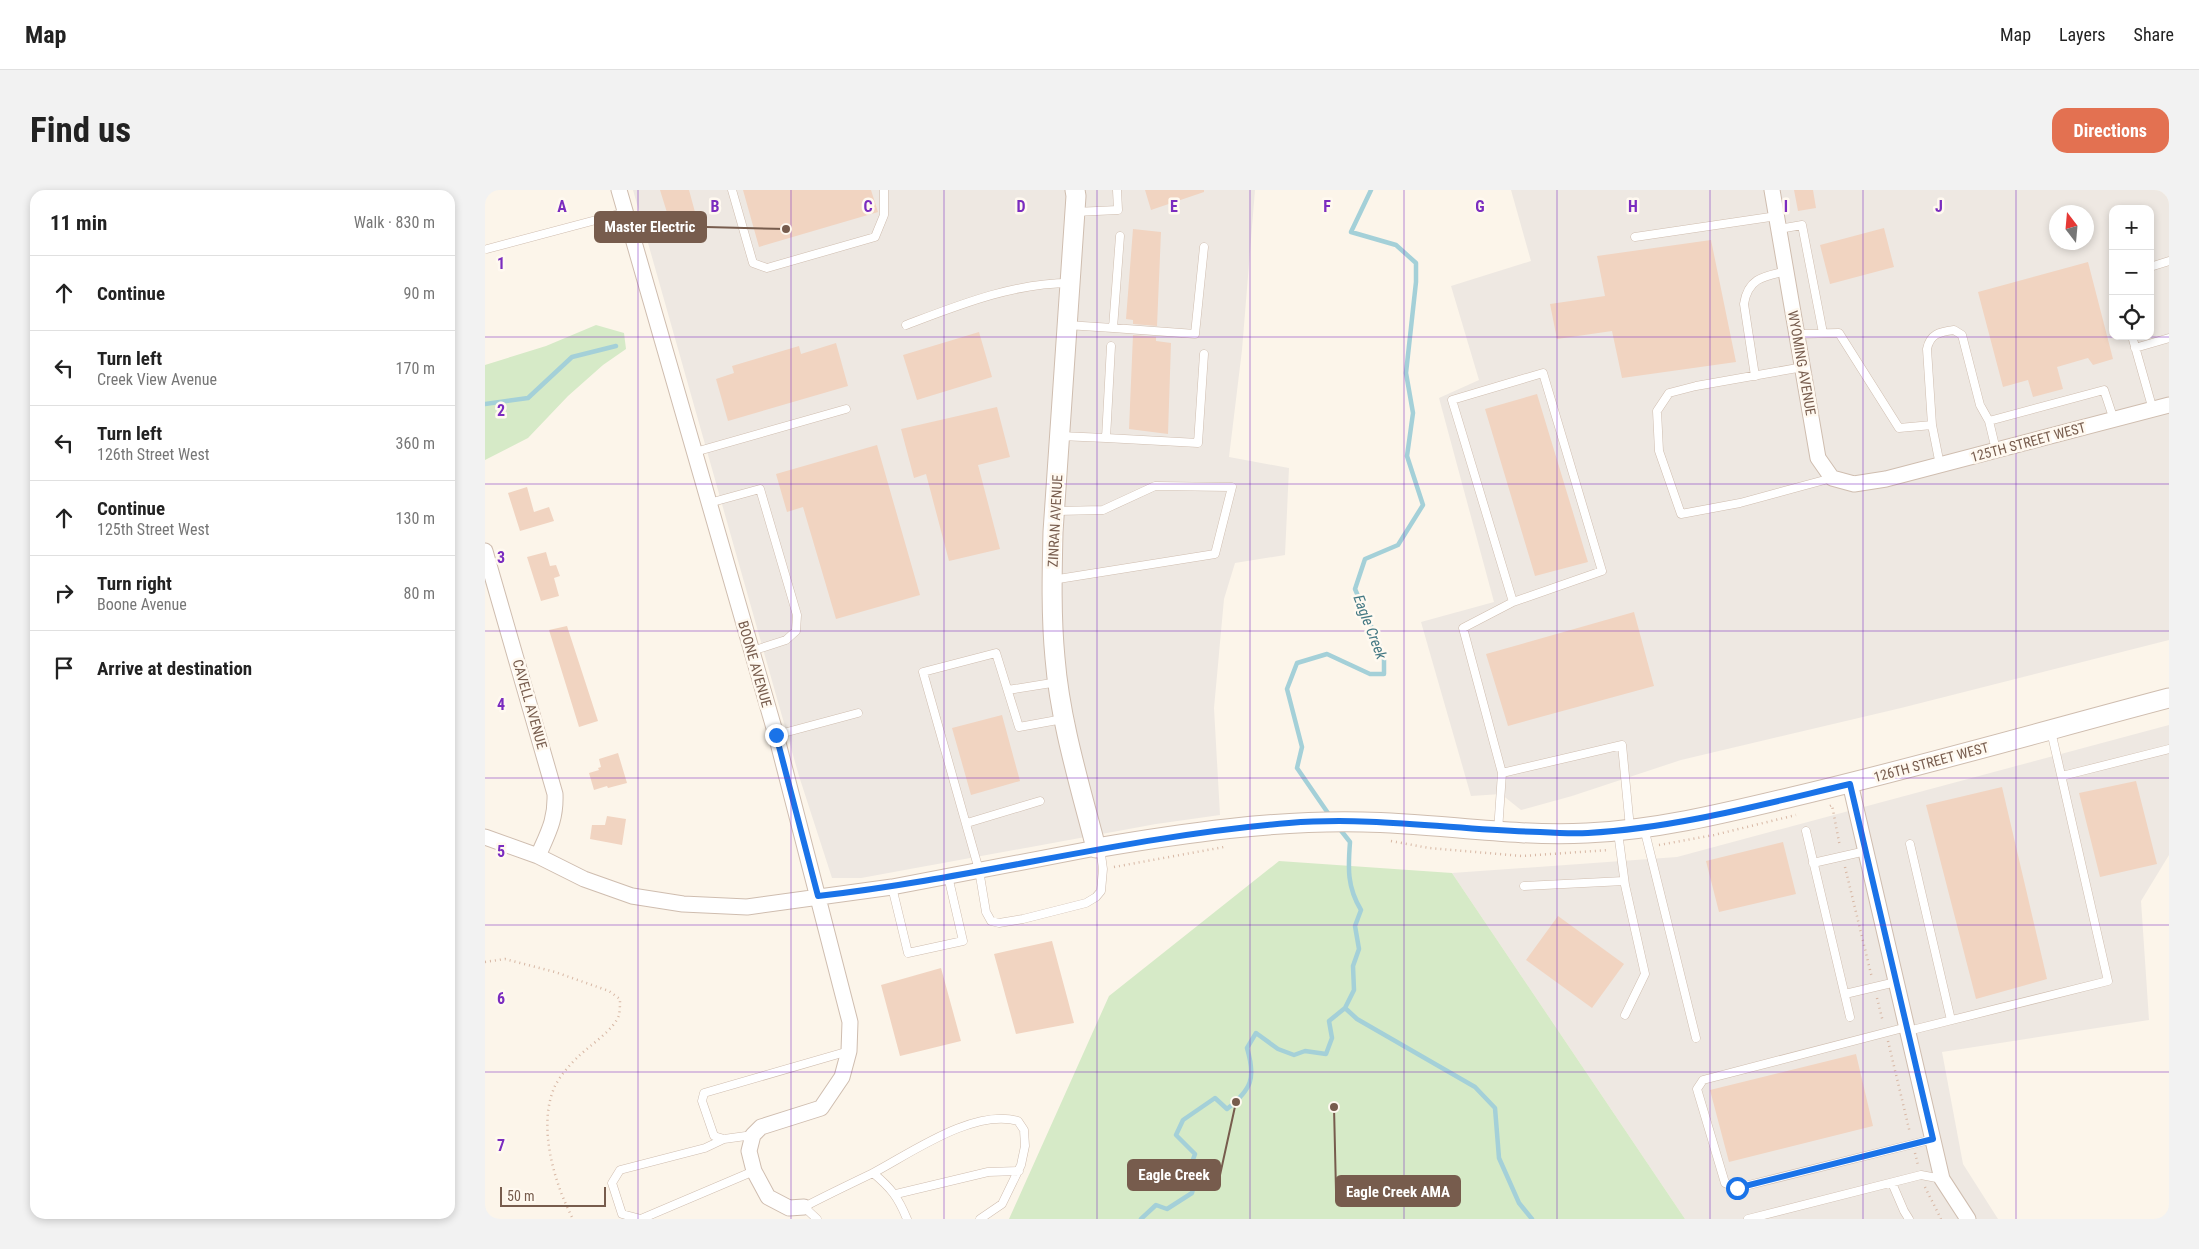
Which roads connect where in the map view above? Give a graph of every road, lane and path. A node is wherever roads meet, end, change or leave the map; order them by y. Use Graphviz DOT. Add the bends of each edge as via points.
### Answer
graph roads {
  1 [pos="619,190"];
  2 [pos="732,190"];
  3 [pos="884,190"];
  4 [pos="1075,190"];
  5 [pos="1117,190"];
  6 [pos="1772,190"];
  7 [pos="625,212"];
  8 [pos="1075,212"];
  9 [pos="1778,222"];
  10 [pos="1120,236"];
  11 [pos="1635,237"];
  12 [pos="1204,247"];
  13 [pos="487,249"];
  14 [pos="2169,261"];
  15 [pos="2154,266"];
  16 [pos="1787,271"];
  17 [pos="1070,284"];
  18 [pos="906,325"];
  19 [pos="1067,325"];
  20 [pos="1113,328"];
  21 [pos="1823,333"];
  22 [pos="1798,334"];
  23 [pos="2169,338"];
  24 [pos="2133,340"];
  25 [pos="1111,346"];
  26 [pos="2135,348"];
  27 [pos="1205,354"];
  28 [pos="1803,367"];
  29 [pos="1755,376"];
  30 [pos="2169,405"];
  31 [pos="846,409"];
  32 [pos="2153,410"];
  33 [pos="2113,420"];
  34 [pos="1989,421"];
  35 [pos="1932,425"];
  36 [pos="1060,436"];
  37 [pos="1105,438"];
  38 [pos="1996,450"];
  39 [pos="695,452"];
  40 [pos="1940,465"];
  41 [pos="1831,478"];
  42 [pos="709,503"];
  43 [pos="1055,511"];
  44 [pos="485,551"];
  45 [pos="1052,580"];
  46 [pos="1513,602"];
  47 [pos="752,651"];
  48 [pos="1059,682"];
  49 [pos="1008,690"];
  50 [pos="2169,698"];
  51 [pos="858,713"];
  52 [pos="1065,718"];
  53 [pos="2051,729"];
  54 [pos="776,735"];
  55 [pos="2169,749"];
  56 [pos="1502,773"];
  57 [pos="2061,776"];
  58 [pos="1850,784"];
  59 [pos="1040,801"];
  60 [pos="967,823"];
  61 [pos="1630,828"];
  62 [pos="1498,831"];
  63 [pos="1806,831"];
  64 [pos="485,837"];
  65 [pos="1910,844"];
  66 [pos="1098,848"];
  67 [pos="1866,851"];
  68 [pos="538,856"];
  69 [pos="1813,863"];
  70 [pos="979,870"];
  71 [pos="948,876"];
  72 [pos="1624,881"];
  73 [pos="1524,886"];
  74 [pos="892,887"];
  75 [pos="818,896"];
  76 [pos="485,962"];
  77 [pos="1896,982"];
  78 [pos="1845,994"];
  79 [pos="1625,1016"];
  80 [pos="1850,1017"];
  81 [pos="1951,1020"];
  82 [pos="1907,1029"];
  83 [pos="1696,1038"];
  84 [pos="849,1051"];
  85 [pos="753,1135"];
  86 [pos="724,1139"];
  87 [pos="1933,1139"];
  88 [pos="754,1171"];
  89 [pos="1019,1171"];
  90 [pos="873,1173"];
  91 [pos="1942,1179"];
  92 [pos="1892,1183"];
  93 [pos="895,1194"];
  94 [pos="804,1207"];
  95 [pos="573,1219"];
  96 [pos="817,1219"];
  97 [pos="907,1219"];
  98 [pos="980,1219"];
  99 [pos="1748,1219"];
  100 [pos="1909,1219"];
  101 [pos="1968,1219"];
  1 -- 7 [label="street, BOONE AVENUE"];
  2 -- 3 [label="lane" via="753,263 767,268 875,237 885,215"];
  4 -- 8 [label="street, ZINRAN AVENUE"];
  5 -- 8 [label="lane" via="1119,210"];
  6 -- 9 [label="street, WYOMING AVENUE"];
  7 -- 13 [label="lane"];
  7 -- 39 [label="street, BOONE AVENUE"];
  8 -- 17 [label="street, ZINRAN AVENUE"];
  9 -- 11 [label="lane"];
  9 -- 16 [label="street, WYOMING AVENUE"];
  9 -- 21 [label="lane" via="1802,225"];
  10 -- 20 [label="lane"];
  12 -- 20 [label="lane" via="1195,334"];
  14 -- 15 [label="lane"];
  16 -- 22 [label="street, WYOMING AVENUE"];
  16 -- 29 [label="lane" via="1763,277 1746,294 1744,304"];
  17 -- 18 [label="lane" via="1044,283 974,300"];
  17 -- 19 [label="street, ZINRAN AVENUE"];
  19 -- 20 [label="lane"];
  19 -- 36 [label="street, ZINRAN AVENUE"];
  21 -- 22 [label="lane"];
  21 -- 35 [label="lane" via="1839,333 1899,428"];
  22 -- 28 [label="street, WYOMING AVENUE"];
  23 -- 26 [label="lane"];
  24 -- 26 [label="lane"];
  25 -- 37 [label="lane"];
  26 -- 32 [label="lane"];
  27 -- 37 [label="lane" via="1197,443"];
  28 -- 29 [label="lane"];
  28 -- 41 [label="street, WYOMING AVENUE" via="1818,458"];
  29 -- 41 [label="lane" via="1669,393 1657,411 1659,451 1681,514 1740,503"];
  30 -- 32 [label="street, 125TH STREET WEST"];
  31 -- 39 [label="lane"];
  32 -- 33 [label="street, 125TH STREET WEST"];
  33 -- 34 [label="lane" via="2104,390"];
  33 -- 38 [label="street, 125TH STREET WEST"];
  34 -- 35 [label="lane" via="1981,405 1962,335 1954,330 1934,334 1929,341"];
  34 -- 38 [label="lane"];
  35 -- 40 [label="lane"];
  36 -- 37 [label="lane"];
  36 -- 43 [label="street, ZINRAN AVENUE"];
  38 -- 40 [label="street, 125TH STREET WEST"];
  39 -- 42 [label="street, BOONE AVENUE"];
  40 -- 41 [label="street, 125TH STREET WEST" via="1854,484"];
  42 -- 47 [label="street, BOONE AVENUE"];
  42 -- 47 [label="lane" via="760,489 795,606 798,622 792,636"];
  43 -- 45 [label="street, ZINRAN AVENUE"];
  43 -- 45 [label="lane" via="1103,510 1155,486 1231,487 1215,554"];
  44 -- 68 [label="street, CAVELL AVENUE" via="555,794 553,823"];
  45 -- 48 [label="street, ZINRAN AVENUE"];
  46 -- 46 [label="lane" via="1451,400 1543,373 1602,571"];
  46 -- 56 [label="lane" via="1463,628"];
  47 -- 54 [label="street, BOONE AVENUE"];
  48 -- 49 [label="lane"];
  48 -- 52 [label="street, ZINRAN AVENUE"];
  49 -- 52 [label="lane" via="1019,727"];
  49 -- 60 [label="lane" via="997,654 923,672"];
  50 -- 53 [label="street, 126TH STREET WEST"];
  51 -- 54 [label="lane"];
  52 -- 66 [label="street, ZINRAN AVENUE"];
  53 -- 57 [label="lane"];
  53 -- 58 [label="street, 126TH STREET WEST"];
  54 -- 75 [label="street, BOONE AVENUE"];
  55 -- 57 [label="lane"];
  56 -- 61 [label="lane" via="1622,745"];
  56 -- 62 [label="lane"];
  57 -- 81 [label="lane" via="2108,981"];
  58 -- 61 [label="street, 126TH STREET WEST" via="1738,810"];
  58 -- 67 [label="street"];
  59 -- 60 [label="lane"];
  60 -- 70 [label="lane"];
  61 -- 62 [label="street, 126TH STREET WEST" via="1587,834"];
  61 -- 72 [label="lane"];
  61 -- 83 [label="lane"];
  62 -- 66 [label="street, 126TH STREET WEST" via="1364,822 1293,822 1205,830"];
  63 -- 69 [label="lane"];
  64 -- 68 [label="street"];
  65 -- 81 [label="lane"];
  66 -- 70 [label="street"];
  66 -- 70 [label="lane" via="1103,869 1101,891 1096,897 1086,903 1023,919 991,921"];
  67 -- 69 [label="lane"];
  67 -- 77 [label="street"];
  68 -- 75 [label="street" via="632,896 683,904 747,907"];
  69 -- 78 [label="lane"];
  70 -- 71 [label="street"];
  71 -- 74 [label="street"];
  71 -- 74 [label="lane" via="963,941 908,953"];
  72 -- 73 [label="lane"];
  72 -- 79 [label="lane" via="1645,974"];
  74 -- 75 [label="street"];
  75 -- 84 [label="street, BOONE AVENUE" via="850,1022"];
  76 -- 95 [label="path" via="505,959 555,972 609,991 620,1000 619,1016 577,1057 555,1086 546,1122 552,1164"];
  77 -- 78 [label="lane"];
  77 -- 82 [label="street"];
  78 -- 80 [label="lane"];
  81 -- 82 [label="lane"];
  82 -- 87 [label="street"];
  82 -- 87 [label="lane" via="1703,1080 1697,1089 1725,1184 1737,1188"];
  84 -- 85 [label="street, BOONE AVENUE" via="842,1077 821,1108 761,1127"];
  84 -- 86 [label="lane" via="704,1093 703,1101 715,1136"];
  85 -- 86 [label="lane"];
  85 -- 88 [label="street" via="749,1151"];
  86 -- 88 [label="lane" via="705,1148 620,1170 612,1183 622,1214 641,1218"];
  87 -- 91 [label="street"];
  88 -- 94 [label="street" via="768,1197 789,1208"];
  89 -- 90 [label="lane" via="1025,1146 1024,1130 1018,1121 997,1118 964,1126 925,1142"];
  89 -- 93 [label="lane" via="987,1172"];
  89 -- 98 [label="lane" via="1002,1204"];
  90 -- 93 [label="lane"];
  90 -- 94 [label="lane"];
  91 -- 92 [label="lane" via="1921,1175"];
  91 -- 101 [label="street"];
  92 -- 99 [label="lane"];
  92 -- 100 [label="lane"];
  93 -- 97 [label="lane"];
  94 -- 96 [label="lane"];
}
